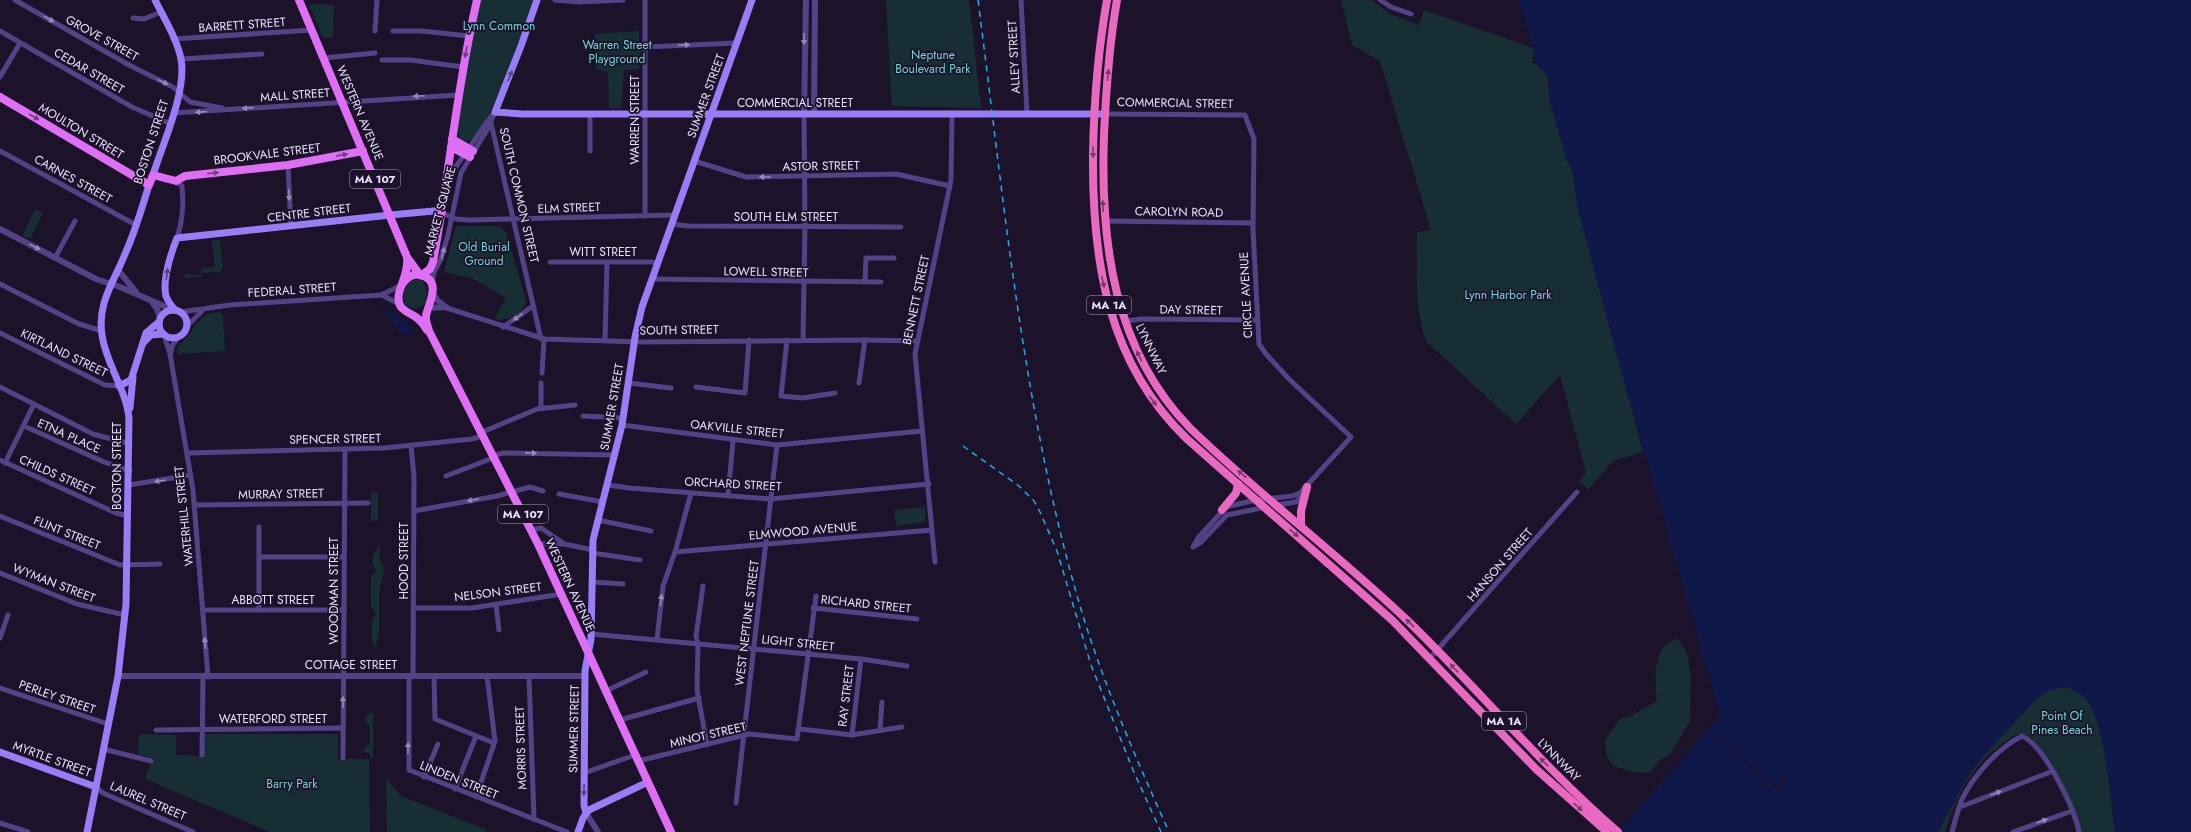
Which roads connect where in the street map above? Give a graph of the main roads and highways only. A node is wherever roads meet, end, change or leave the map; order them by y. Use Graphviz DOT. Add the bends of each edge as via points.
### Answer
graph roads {
  1 [pos="155,0"];
  2 [pos="299,0"];
  3 [pos="477,0"];
  4 [pos="538,0"];
  5 [pos="752,0"];
  6 [pos="1107,0"];
  7 [pos="1118,0"];
  8 [pos="0,97"];
  9 [pos="495,112"];
  10 [pos="1095,113"];
  11 [pos="710,114"];
  12 [pos="1105,114"];
  13 [pos="452,143"];
  14 [pos="363,151"];
  15 [pos="469,153"];
  16 [pos="153,175"];
  17 [pos="149,185"];
  18 [pos="442,213"];
  19 [pos="390,215"];
  20 [pos="407,257"];
  21 [pos="421,275"];
  22 [pos="403,283"];
  23 [pos="428,308"];
  24 [pos="176,311"];
  25 [pos="410,314"];
  26 [pos="159,320"];
  27 [pos="429,332"];
  28 [pos="164,335"];
  29 [pos="144,342"];
  30 [pos="133,377"];
  31 [pos="119,386"];
  32 [pos="129,418"];
  33 [pos="1238,484"];
  34 [pos="1307,487"];
  35 [pos="1222,510"];
  36 [pos="1301,526"];
  37 [pos="588,653"];
  38 [pos="0,752"];
  39 [pos="648,782"];
  40 [pos="96,787"];
  41 [pos="586,813"];
  42 [pos="1613,831"];
  43 [pos="87,832"];
  44 [pos="578,832"];
  45 [pos="671,832"];
  1 -- 16 [label="main road, BOSTON STREET" via="181,59 180,92"];
  2 -- 14 [label="main road, WESTERN AVENUE / MA 107"];
  3 -- 13 [label="main road, MARKET SQUARE, one-way" via="458,94"];
  9 -- 4 [label="main road, SOUTH COMMON STREET, one-way"];
  5 -- 11 [label="main road, SUMMER STREET"];
  6 -- 10 [label="highway, LYNNWAY / MA 1A"];
  12 -- 7 [label="highway, LYNNWAY / MA 1A, one-way"];
  8 -- 17 [label="main road, MOULTON STREET, one-way"];
  9 -- 11 [label="main road, COMMERCIAL STREET"];
  10 -- 11 [label="main road, COMMERCIAL STREET"];
  10 -- 12 [label="main road"];
  10 -- 33 [label="highway, LYNNWAY / MA 1A, one-way" via="1095,230 1106,293 1121,341 1143,386 1163,414"];
  11 -- 37 [label="main road, SUMMER STREET" via="651,279 635,341 622,422 598,520 593,552 591,634"];
  36 -- 12 [label="highway, LYNNWAY / MA 1A, one-way" via="1196,434 1171,407 1143,365 1124,321 1111,270 1104,221"];
  13 -- 15 [label="main road"];
  13 -- 18 [label="main road, MARKET SQUARE"];
  16 -- 14 [label="main road, BROOKVALE STREET, one-way" via="176,181 185,176 288,165"];
  14 -- 19 [label="main road, WESTERN AVENUE / MA 107"];
  16 -- 17 [label="main road, BOSTON STREET"];
  17 -- 31 [label="main road, BOSTON STREET" via="104,305 102,331 107,357"];
  18 -- 19 [label="main road, CENTRE STREET" via="434,211"];
  18 -- 21 [label="main road, MARKET SQUARE" via="433,264"];
  19 -- 20 [label="main road, WESTERN AVENUE / MA 107"];
  24 -- 19 [label="main road, CENTRE STREET, one-way" via="167,298 166,290 170,259 177,238"];
  20 -- 21 [label="main road, WESTERN AVENUE / MA 107"];
  20 -- 22 [label="main road, WESTERN AVENUE / MA 107" via="407,274"];
  21 -- 22 [label="main road" via="411,276"];
  21 -- 23 [label="main road, WESTERN AVENUE / MA 107" via="428,280 432,290"];
  22 -- 25 [label="main road, WESTERN AVENUE / MA 107" via="398,295 400,305"];
  23 -- 25 [label="main road" via="419,314"];
  23 -- 27 [label="main road, WESTERN AVENUE / MA 107" via="426,318"];
  24 -- 26 [label="main road" via="164,313"];
  24 -- 28 [label="main road" via="186,318 187,326 179,336 170,338"];
  25 -- 27 [label="main road, WESTERN AVENUE / MA 107"];
  26 -- 28 [label="main road" via="159,328"];
  26 -- 29 [label="main road" via="147,332"];
  27 -- 37 [label="main road, WESTERN AVENUE / MA 107" via="538,544"];
  28 -- 29 [label="main road" via="151,336"];
  29 -- 30 [label="main road"];
  30 -- 31 [label="main road" via="129,383"];
  30 -- 32 [label="main road"];
  31 -- 32 [label="main road, BOSTON STREET"];
  32 -- 40 [label="main road, BOSTON STREET" via="130,470 125,615 118,676"];
  33 -- 35 [label="highway" via="1236,493"];
  33 -- 42 [label="highway, LYNNWAY / MA 1A, one-way" via="1371,601 1430,658 1532,765"];
  34 -- 36 [label="highway" via="1301,511"];
  42 -- 36 [label="highway, LYNNWAY / MA 1A, one-way" via="1387,601"];
  37 -- 39 [label="main road, WESTERN AVENUE / MA 107"];
  37 -- 41 [label="main road, SUMMER STREET, one-way" via="585,676"];
  38 -- 40 [label="main road, MYRTLE STREET"];
  39 -- 41 [label="main road"];
  39 -- 45 [label="main road, WESTERN AVENUE / MA 107"];
  40 -- 43 [label="main road, BOSTON STREET"];
  41 -- 44 [label="main road, SUMMER STREET"];
}
